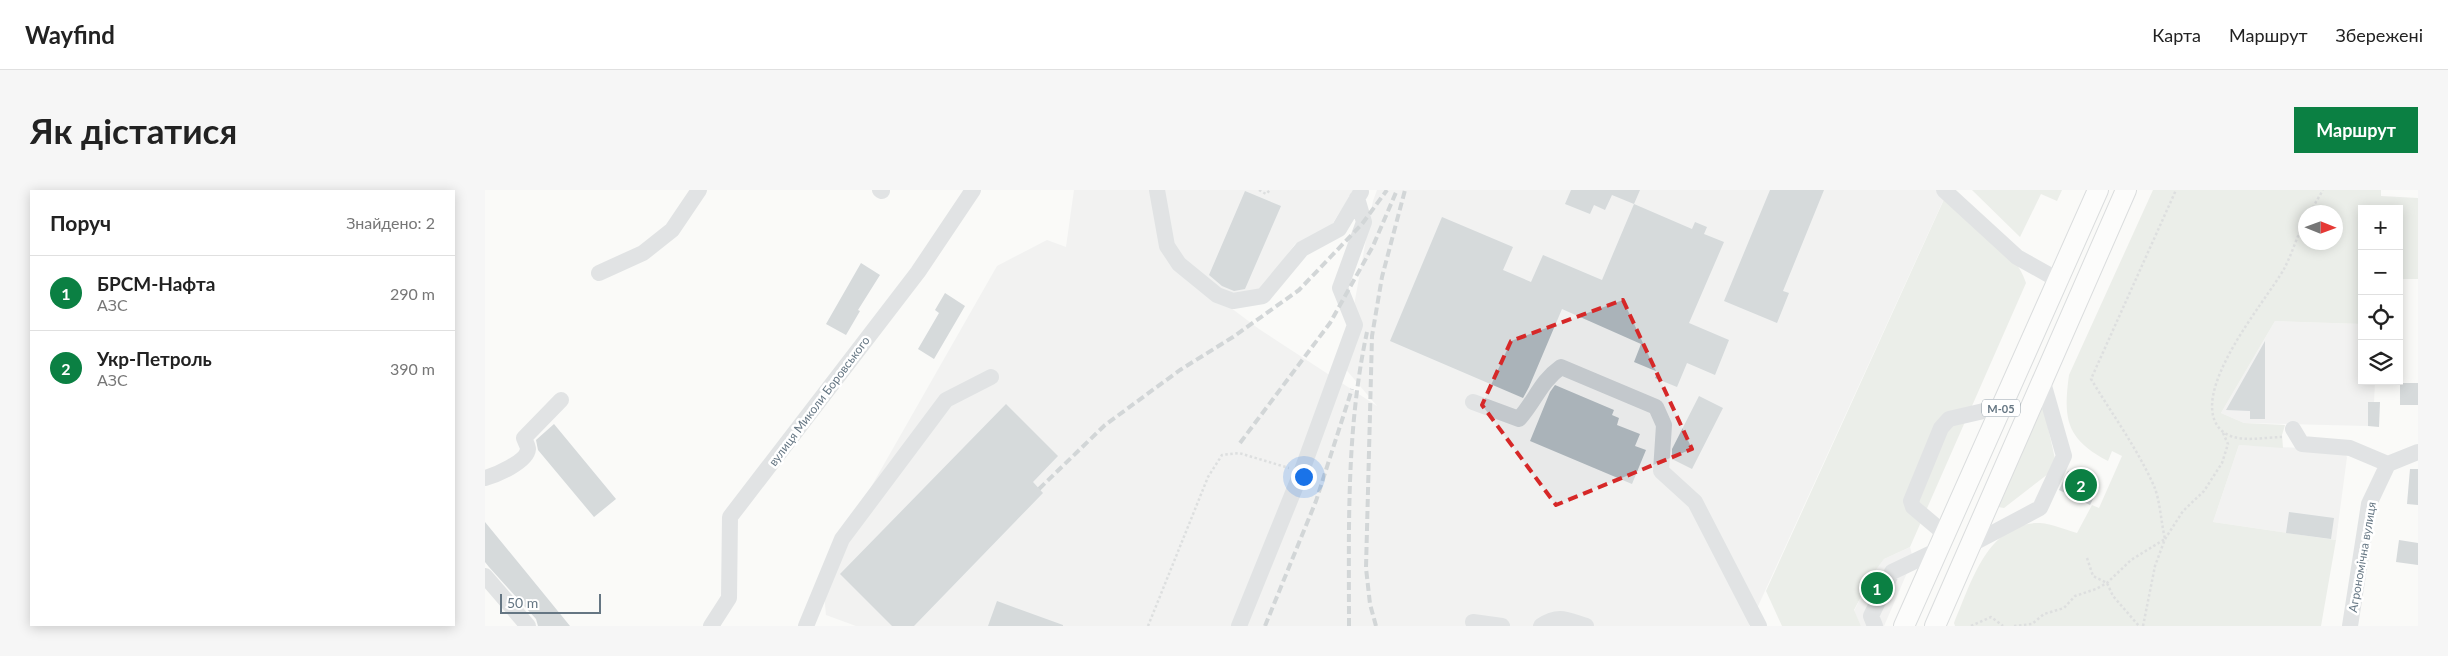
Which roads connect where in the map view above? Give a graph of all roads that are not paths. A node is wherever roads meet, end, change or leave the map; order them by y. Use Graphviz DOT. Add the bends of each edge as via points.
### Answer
graph roads {
  1 [pos="699,190"];
  2 [pos="973,190"];
  3 [pos="1157,190"];
  4 [pos="1944,190"];
  5 [pos="2098,190"];
  6 [pos="2126,190"];
  7 [pos="1359,194"];
  8 [pos="599,273"];
  9 [pos="2058,280"];
  10 [pos="991,377"];
  11 [pos="2042,379"];
  12 [pos="561,400"];
  13 [pos="1473,402"];
  14 [pos="2001,407"];
  15 [pos="2295,433"];
  16 [pos="2418,452"];
  17 [pos="2388,464"];
  18 [pos="485,478"];
  19 [pos="1941,542"];
  20 [pos="1970,545"];
  21 [pos="485,576"];
  22 [pos="1473,622"];
  23 [pos="528,626"];
  24 [pos="711,626"];
  25 [pos="806,626"];
  26 [pos="1239,626"];
  27 [pos="1502,626"];
  28 [pos="1541,626"];
  29 [pos="1586,626"];
  30 [pos="1759,626"];
  31 [pos="1875,626"];
  32 [pos="1904,626"];
  33 [pos="1935,626"];
  34 [pos="2350,626"];
  1 -- 8 [label="street" via="672,230 643,253"];
  2 -- 24 [label="street, вулиця Миколи Боровського" via="918,272 730,517 729,598"];
  3 -- 7 [label="street" via="1167,246 1179,264 1217,295 1233,301 1263,296 1302,249 1339,229"];
  4 -- 9 [label="street" via="2017,257"];
  5 -- 9 [label="main road, М-05"];
  6 -- 11 [label="main road, М-05"];
  7 -- 26 [label="street" via="1364,222 1340,288 1355,325 1301,474"];
  9 -- 14 [label="main road, М-05"];
  10 -- 25 [label="street" via="946,400 842,540"];
  11 -- 20 [label="main road, М-05"];
  11 -- 20 [label="street" via="2064,456 2040,508"];
  12 -- 18 [label="street" via="524,438 528,448 526,455 510,468"];
  13 -- 30 [label="street" via="1519,419 1547,377 1561,367 1656,406 1664,425 1661,471 1695,502"];
  14 -- 19 [label="main road, М-05"];
  14 -- 19 [label="street" via="1949,419 1941,428 1911,501"];
  15 -- 17 [label="street" via="2303,444 2350,448"];
  16 -- 17 [label="street"];
  17 -- 34 [label="street, Агрономічна вулиця" via="2369,504"];
  19 -- 31 [label="street" via="1892,572 1871,616"];
  19 -- 32 [label="main road, М-05"];
  20 -- 33 [label="main road, М-05"];
  21 -- 23 [label="street"];
  22 -- 27 [label="street"];
  28 -- 29 [label="street" via="1552,618"];
}
